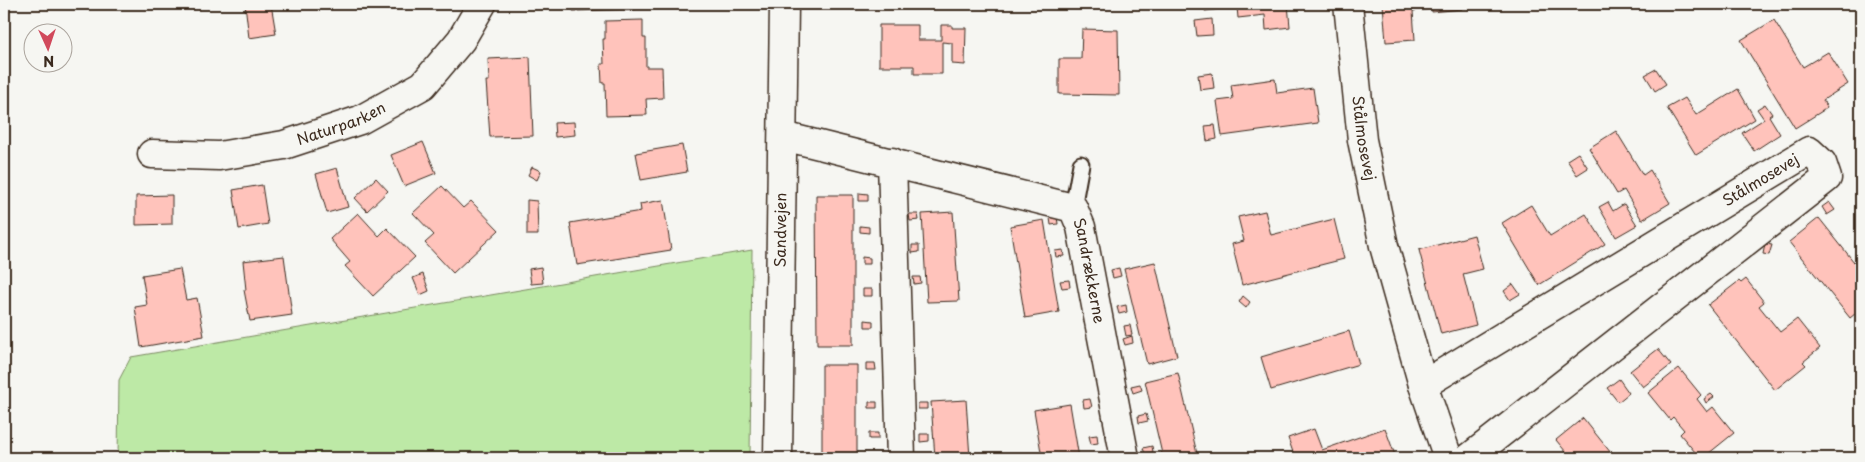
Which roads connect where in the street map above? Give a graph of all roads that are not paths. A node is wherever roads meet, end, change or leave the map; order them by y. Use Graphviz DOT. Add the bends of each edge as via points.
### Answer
graph roads {
  1 [pos="482,4"];
  2 [pos="784,4"];
  3 [pos="1348,4"];
  4 [pos="783,136"];
  5 [pos="152,154"];
  6 [pos="892,162"];
  7 [pos="1082,164"];
  8 [pos="1073,208"];
  9 [pos="1423,385"];
  10 [pos="778,458"];
  11 [pos="901,458"];
  12 [pos="1125,458"];
  13 [pos="1448,458"];
  14 [pos="1469,458"];
  1 -- 5 [label="street, Naturparken" via="461,40 426,81 360,120 284,145 219,156"];
  2 -- 4 [label="street, Sandvejen"];
  3 -- 9 [label="street, Stålmosevej" via="1362,140 1384,246"];
  4 -- 6 [label="street, Sandrækkerne"];
  4 -- 10 [label="street, Sandvejen"];
  6 -- 8 [label="street, Sandrækkerne"];
  6 -- 11 [label="street"];
  7 -- 8 [label="lane"];
  8 -- 12 [label="street, Sandrækkerne" via="1082,227"];
  9 -- 13 [label="street, Stålmosevej"];
  9 -- 14 [label="street, Stålmosevej" via="1809,151 1822,163 1827,178"];
}
